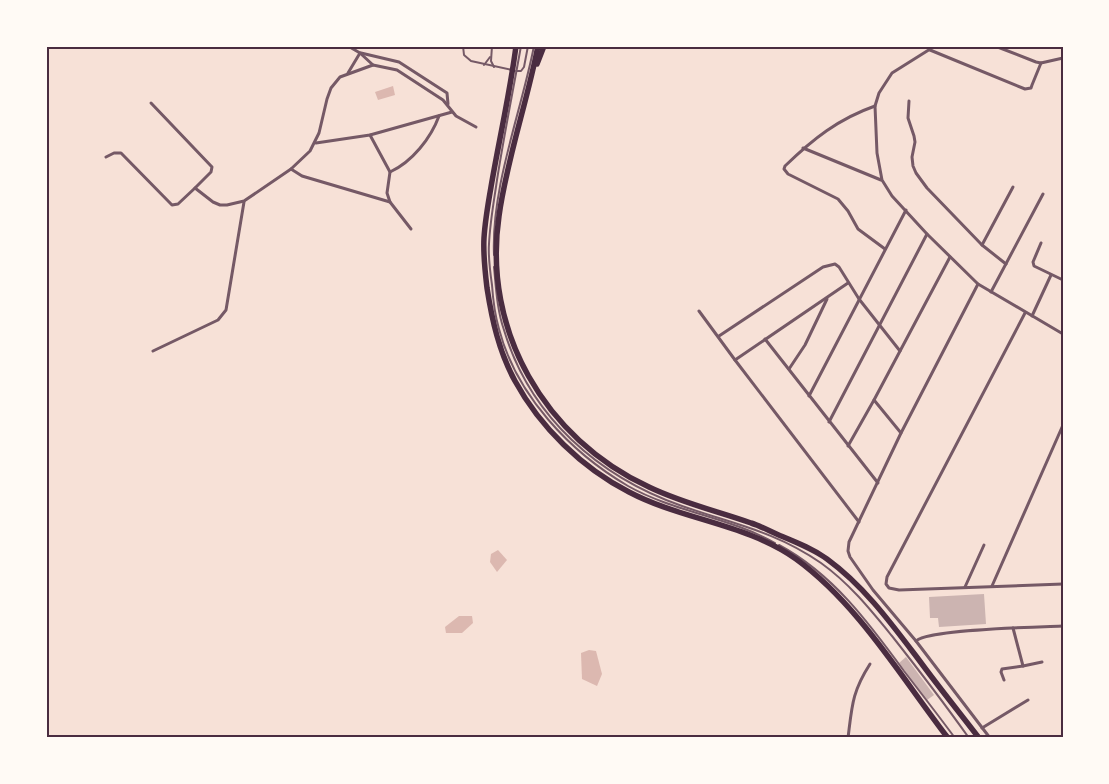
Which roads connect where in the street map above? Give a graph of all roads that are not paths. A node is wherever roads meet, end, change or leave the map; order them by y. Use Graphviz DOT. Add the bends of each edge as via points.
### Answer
graph roads {
  1 [pos="348,46"];
  2 [pos="463,46"];
  3 [pos="492,46"];
  4 [pos="516,46"];
  5 [pos="521,46"];
  6 [pos="528,46"];
  7 [pos="534,46"];
  8 [pos="538,46"];
  9 [pos="544,46"];
  10 [pos="934,46"];
  11 [pos="995,46"];
  12 [pos="930,50"];
  13 [pos="360,53"];
  14 [pos="517,54"];
  15 [pos="491,55"];
  16 [pos="1063,58"];
  17 [pos="1042,63"];
  18 [pos="373,65"];
  19 [pos="484,65"];
  20 [pos="494,67"];
  21 [pos="533,70"];
  22 [pos="347,74"];
  23 [pos="513,78"];
  24 [pos="909,102"];
  25 [pos="151,103"];
  26 [pos="448,104"];
  27 [pos="875,106"];
  28 [pos="452,112"];
  29 [pos="439,115"];
  30 [pos="476,127"];
  31 [pos="370,135"];
  32 [pos="316,142"];
  33 [pos="803,148"];
  34 [pos="106,157"];
  35 [pos="291,169"];
  36 [pos="390,172"];
  37 [pos="882,180"];
  38 [pos="1013,187"];
  39 [pos="195,188"];
  40 [pos="1043,194"];
  41 [pos="244,201"];
  42 [pos="390,202"];
  43 [pos="906,210"];
  44 [pos="411,229"];
  45 [pos="928,234"];
  46 [pos="1041,243"];
  47 [pos="982,246"];
  48 [pos="885,249"];
  49 [pos="950,257"];
  50 [pos="1006,264"];
  51 [pos="1051,275"];
  52 [pos="1063,280"];
  53 [pos="848,283"];
  54 [pos="978,284"];
  55 [pos="991,292"];
  56 [pos="827,298"];
  57 [pos="860,299"];
  58 [pos="699,311"];
  59 [pos="1025,312"];
  60 [pos="1032,316"];
  61 [pos="879,326"];
  62 [pos="1063,334"];
  63 [pos="719,336"];
  64 [pos="765,339"];
  65 [pos="153,351"];
  66 [pos="900,351"];
  67 [pos="735,360"];
  68 [pos="789,369"];
  69 [pos="809,396"];
  70 [pos="874,400"];
  71 [pos="829,422"];
  72 [pos="1063,425"];
  73 [pos="901,433"];
  74 [pos="848,446"];
  75 [pos="878,483"];
  76 [pos="859,522"];
  77 [pos="984,545"];
  78 [pos="1063,584"];
  79 [pos="992,586"];
  80 [pos="965,587"];
  81 [pos="1063,626"];
  82 [pos="1014,628"];
  83 [pos="916,641"];
  84 [pos="1042,662"];
  85 [pos="870,664"];
  86 [pos="1023,666"];
  87 [pos="1004,680"];
  88 [pos="1028,700"];
  89 [pos="982,728"];
  90 [pos="848,738"];
  91 [pos="948,738"];
  92 [pos="955,738"];
  93 [pos="969,738"];
  94 [pos="979,738"];
  95 [pos="990,738"];
  1 -- 13 [label="street"];
  2 -- 19 [label="lane" via="468,59"];
  3 -- 15 [label="lane"];
  4 -- 14 [label="highway"];
  5 -- 14 [label="lane"];
  6 -- 20 [label="lane" via="521,72"];
  7 -- 93 [label="lane" via="501,186 494,244 498,304 504,330 526,382 555,424 610,471 631,484 683,506 754,528 821,563 862,600"];
  8 -- 21 [label="highway"];
  9 -- 21 [label="highway"];
  10 -- 12 [label="street"];
  11 -- 17 [label="street"];
  12 -- 17 [label="street" via="1025,89 1032,85"];
  12 -- 27 [label="street" via="892,73 883,85"];
  13 -- 18 [label="street"];
  13 -- 22 [label="street"];
  13 -- 26 [label="street" via="399,62 447,93"];
  14 -- 23 [label="highway"];
  15 -- 19 [label="lane"];
  15 -- 20 [label="lane"];
  16 -- 17 [label="street"];
  18 -- 22 [label="street"];
  18 -- 26 [label="street" via="397,70"];
  19 -- 20 [label="lane"];
  21 -- 94 [label="highway" via="504,188 496,245 500,300 508,330 530,380 544,402 581,444 637,482 804,545 847,575 879,608"];
  22 -- 32 [label="street" via="331,88"];
  23 -- 91 [label="highway" via="486,216 484,268 495,332 523,394 570,450 602,476 650,502 765,542 812,572 849,606"];
  23 -- 92 [label="lane" via="491,217 490,267 500,331 527,392 574,446 630,487 763,536 816,568 878,636"];
  24 -- 47 [label="street" via="908,118 915,142 912,157 916,173"];
  25 -- 39 [label="street" via="212,167"];
  26 -- 28 [label="street"];
  27 -- 33 [label="street" via="848,117"];
  27 -- 37 [label="street" via="877,154"];
  28 -- 29 [label="street"];
  28 -- 30 [label="street"];
  29 -- 31 [label="street"];
  29 -- 36 [label="street" via="431,134 400,168"];
  31 -- 32 [label="street"];
  31 -- 36 [label="street"];
  32 -- 35 [label="street"];
  33 -- 37 [label="street"];
  33 -- 48 [label="street" via="785,166 786,172 838,199 858,229"];
  34 -- 39 [label="street" via="114,152 121,153 172,205 178,204"];
  35 -- 41 [label="street"];
  35 -- 42 [label="street" via="302,176"];
  36 -- 42 [label="street" via="387,193"];
  37 -- 43 [label="street"];
  38 -- 47 [label="street"];
  39 -- 41 [label="street" via="220,205"];
  40 -- 50 [label="street"];
  41 -- 65 [label="street" via="226,310 218,320"];
  42 -- 44 [label="street"];
  43 -- 45 [label="street"];
  43 -- 48 [label="street"];
  45 -- 49 [label="street"];
  45 -- 61 [label="street"];
  46 -- 51 [label="street" via="1033,264"];
  47 -- 50 [label="street"];
  48 -- 57 [label="street"];
  49 -- 54 [label="street"];
  49 -- 66 [label="street"];
  50 -- 55 [label="street"];
  51 -- 52 [label="street"];
  51 -- 60 [label="street"];
  53 -- 56 [label="street"];
  53 -- 57 [label="street"];
  53 -- 63 [label="street" via="835,264 823,267"];
  54 -- 55 [label="street"];
  54 -- 73 [label="street"];
  55 -- 59 [label="street"];
  56 -- 64 [label="street"];
  56 -- 68 [label="street" via="806,345"];
  57 -- 61 [label="street"];
  57 -- 69 [label="street"];
  58 -- 63 [label="street"];
  59 -- 60 [label="street"];
  59 -- 80 [label="street" via="886,582 888,588 899,590"];
  60 -- 62 [label="street"];
  61 -- 66 [label="street"];
  61 -- 71 [label="street"];
  63 -- 67 [label="street"];
  64 -- 67 [label="street"];
  64 -- 68 [label="street"];
  66 -- 70 [label="street"];
  67 -- 76 [label="street"];
  68 -- 69 [label="street"];
  69 -- 71 [label="street"];
  70 -- 73 [label="street"];
  70 -- 74 [label="street"];
  71 -- 74 [label="street"];
  72 -- 79 [label="street"];
  73 -- 75 [label="street"];
  74 -- 75 [label="street"];
  75 -- 76 [label="street"];
  76 -- 83 [label="street" via="849,542 850,557"];
  77 -- 80 [label="street"];
  78 -- 79 [label="street"];
  79 -- 80 [label="street"];
  81 -- 82 [label="street"];
  82 -- 83 [label="street" via="942,634"];
  82 -- 86 [label="street"];
  83 -- 89 [label="street"];
  84 -- 86 [label="street"];
  85 -- 90 [label="street" via="854,694"];
  86 -- 87 [label="street" via="1002,669"];
  88 -- 89 [label="street"];
  89 -- 95 [label="street"];
}
